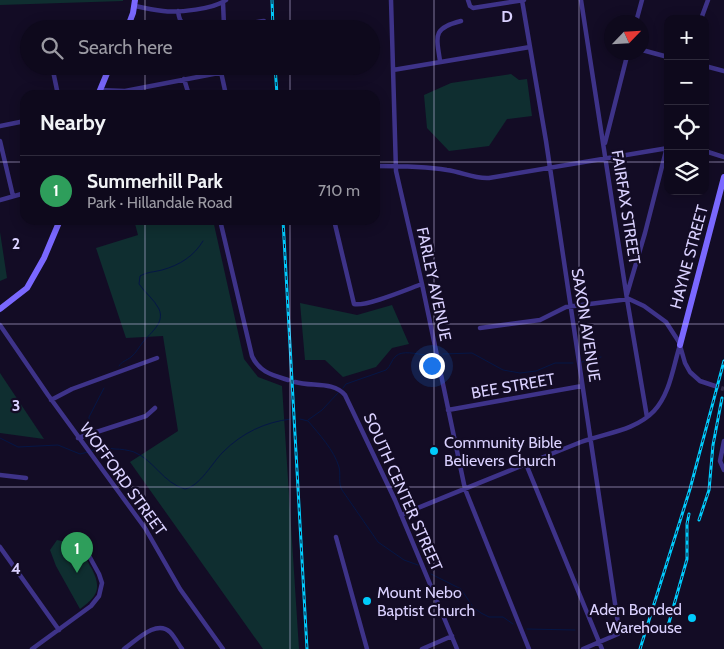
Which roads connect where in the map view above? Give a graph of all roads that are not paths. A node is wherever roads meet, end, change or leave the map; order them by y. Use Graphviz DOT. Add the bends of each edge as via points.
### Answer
graph roads {
  1 [pos="391,0"];
  2 [pos="468,0"];
  3 [pos="523,0"];
  4 [pos="581,0"];
  5 [pos="642,0"];
  6 [pos="708,0"];
  7 [pos="225,1"];
  8 [pos="135,3"];
  9 [pos="178,11"];
  10 [pos="638,15"];
  11 [pos="702,15"];
  12 [pos="130,20"];
  13 [pos="180,20"];
  14 [pos="224,20"];
  15 [pos="461,21"];
  16 [pos="530,47"];
  17 [pos="649,52"];
  18 [pos="664,56"];
  19 [pos="626,60"];
  20 [pos="440,61"];
  21 [pos="709,67"];
  22 [pos="393,70"];
  23 [pos="724,71"];
  24 [pos="54,75"];
  25 [pos="106,75"];
  26 [pos="205,75"];
  27 [pos="222,75"];
  28 [pos="184,79"];
  29 [pos="57,90"];
  30 [pos="100,90"];
  31 [pos="130,90"];
  32 [pos="187,90"];
  33 [pos="225,90"];
  34 [pos="20,122"];
  35 [pos="0,126"];
  36 [pos="0,141"];
  37 [pos="604,146"];
  38 [pos="664,148"];
  39 [pos="666,150"];
  40 [pos="709,152"];
  41 [pos="724,156"];
  42 [pos="606,160"];
  43 [pos="380,166"];
  44 [pos="396,166"];
  45 [pos="550,169"];
  46 [pos="724,177"];
  47 [pos="20,194"];
  48 [pos="13,196"];
  49 [pos="0,200"];
  50 [pos="58,225"];
  51 [pos="221,225"];
  52 [pos="335,225"];
  53 [pos="422,284"];
  54 [pos="627,297"];
  55 [pos="570,307"];
  56 [pos="0,309"];
  57 [pos="0,325"];
  58 [pos="480,328"];
  59 [pos="680,345"];
  60 [pos="158,358"];
  61 [pos="288,380"];
  62 [pos="295,382"];
  63 [pos="582,386"];
  64 [pos="715,386"];
  65 [pos="51,400"];
  66 [pos="155,408"];
  67 [pos="448,410"];
  68 [pos="647,417"];
  69 [pos="78,438"];
  70 [pos="590,439"];
  71 [pos="724,441"];
  72 [pos="526,464"];
  73 [pos="724,470"];
  74 [pos="0,475"];
  75 [pos="26,478"];
  76 [pos="464,489"];
  77 [pos="401,515"];
  78 [pos="336,537"];
  79 [pos="82,543"];
  80 [pos="0,547"];
  81 [pos="59,630"];
  82 [pos="452,636"];
  83 [pos="600,643"];
  84 [pos="32,649"];
  85 [pos="124,649"];
  86 [pos="182,649"];
  87 [pos="223,649"];
  88 [pos="367,649"];
  89 [pos="422,649"];
  90 [pos="457,649"];
  91 [pos="530,649"];
  92 [pos="583,649"];
  93 [pos="602,649"];
  1 -- 22 [label="street, FARLEY AVENUE"];
  2 -- 3 [label="street" via="473,8"];
  3 -- 16 [label="street, SAXON AVENUE"];
  4 -- 37 [label="street, FAIRFAX STREET"];
  5 -- 10 [label="street"];
  6 -- 11 [label="street"];
  7 -- 9 [label="street"];
  7 -- 14 [label="street"];
  8 -- 9 [label="street" via="163,12"];
  8 -- 12 [label="street"];
  9 -- 13 [label="street"];
  15 -- 20 [label="street" via="446,25 436,37"];
  16 -- 20 [label="street"];
  16 -- 45 [label="street, SAXON AVENUE"];
  17 -- 18 [label="street"];
  19 -- 37 [label="street"];
  20 -- 22 [label="street"];
  21 -- 23 [label="street"];
  22 -- 44 [label="street, FARLEY AVENUE"];
  24 -- 29 [label="street"];
  25 -- 30 [label="street"];
  26 -- 28 [label="street"];
  27 -- 33 [label="street"];
  28 -- 31 [label="street"];
  28 -- 32 [label="street"];
  34 -- 35 [label="street"];
  36 -- 48 [label="street"];
  37 -- 42 [label="street, FAIRFAX STREET"];
  38 -- 42 [label="street"];
  39 -- 54 [label="street"];
  40 -- 41 [label="street"];
  42 -- 45 [label="street"];
  42 -- 54 [label="street, FAIRFAX STREET"];
  43 -- 44 [label="street"];
  44 -- 45 [label="street" via="448,170 483,179"];
  44 -- 53 [label="street, FARLEY AVENUE"];
  45 -- 55 [label="street, SAXON AVENUE"];
  46 -- 59 [label="street, HAYNE STREET"];
  47 -- 48 [label="street"];
  48 -- 49 [label="street"];
  50 -- 56 [label="street" via="27,288"];
  51 -- 61 [label="street" via="252,356 264,371"];
  52 -- 53 [label="street" via="354,304 381,299"];
  53 -- 67 [label="street, FARLEY AVENUE"];
  54 -- 55 [label="street"];
  54 -- 59 [label="street" via="661,317"];
  54 -- 68 [label="street, FAIRFAX STREET"];
  55 -- 58 [label="street" via="540,320"];
  55 -- 63 [label="street, SAXON AVENUE"];
  57 -- 65 [label="street, WOFFORD STREET"];
  59 -- 64 [label="street" via="692,374"];
  59 -- 68 [label="street" via="664,396"];
  60 -- 65 [label="street" via="72,389"];
  62 -- 77 [label="street, SOUTH CENTER STREET" via="333,387 345,395"];
  63 -- 67 [label="street, BEE STREET"];
  63 -- 70 [label="street, SAXON AVENUE"];
  65 -- 69 [label="street, WOFFORD STREET"];
  66 -- 69 [label="street" via="146,416"];
  67 -- 76 [label="street, FARLEY AVENUE"];
  68 -- 70 [label="street"];
  69 -- 87 [label="street, WOFFORD STREET" via="145,528 180,589"];
  70 -- 72 [label="street"];
  70 -- 83 [label="street, SAXON AVENUE" via="619,632"];
  71 -- 73 [label="street" via="720,461"];
  72 -- 76 [label="street"];
  72 -- 83 [label="street"];
  74 -- 75 [label="street"];
  76 -- 77 [label="street"];
  76 -- 91 [label="street, FARLEY AVENUE"];
  77 -- 82 [label="street, SOUTH CENTER STREET"];
  78 -- 88 [label="street"];
  79 -- 81 [label="street" via="99,574 101,592 94,603"];
  80 -- 81 [label="street"];
  81 -- 84 [label="street"];
  82 -- 89 [label="street"];
  82 -- 90 [label="street, SOUTH CENTER STREET"];
  83 -- 92 [label="street"];
  83 -- 93 [label="street"];
  85 -- 86 [label="street" via="151,630 161,627 169,631"];
}
